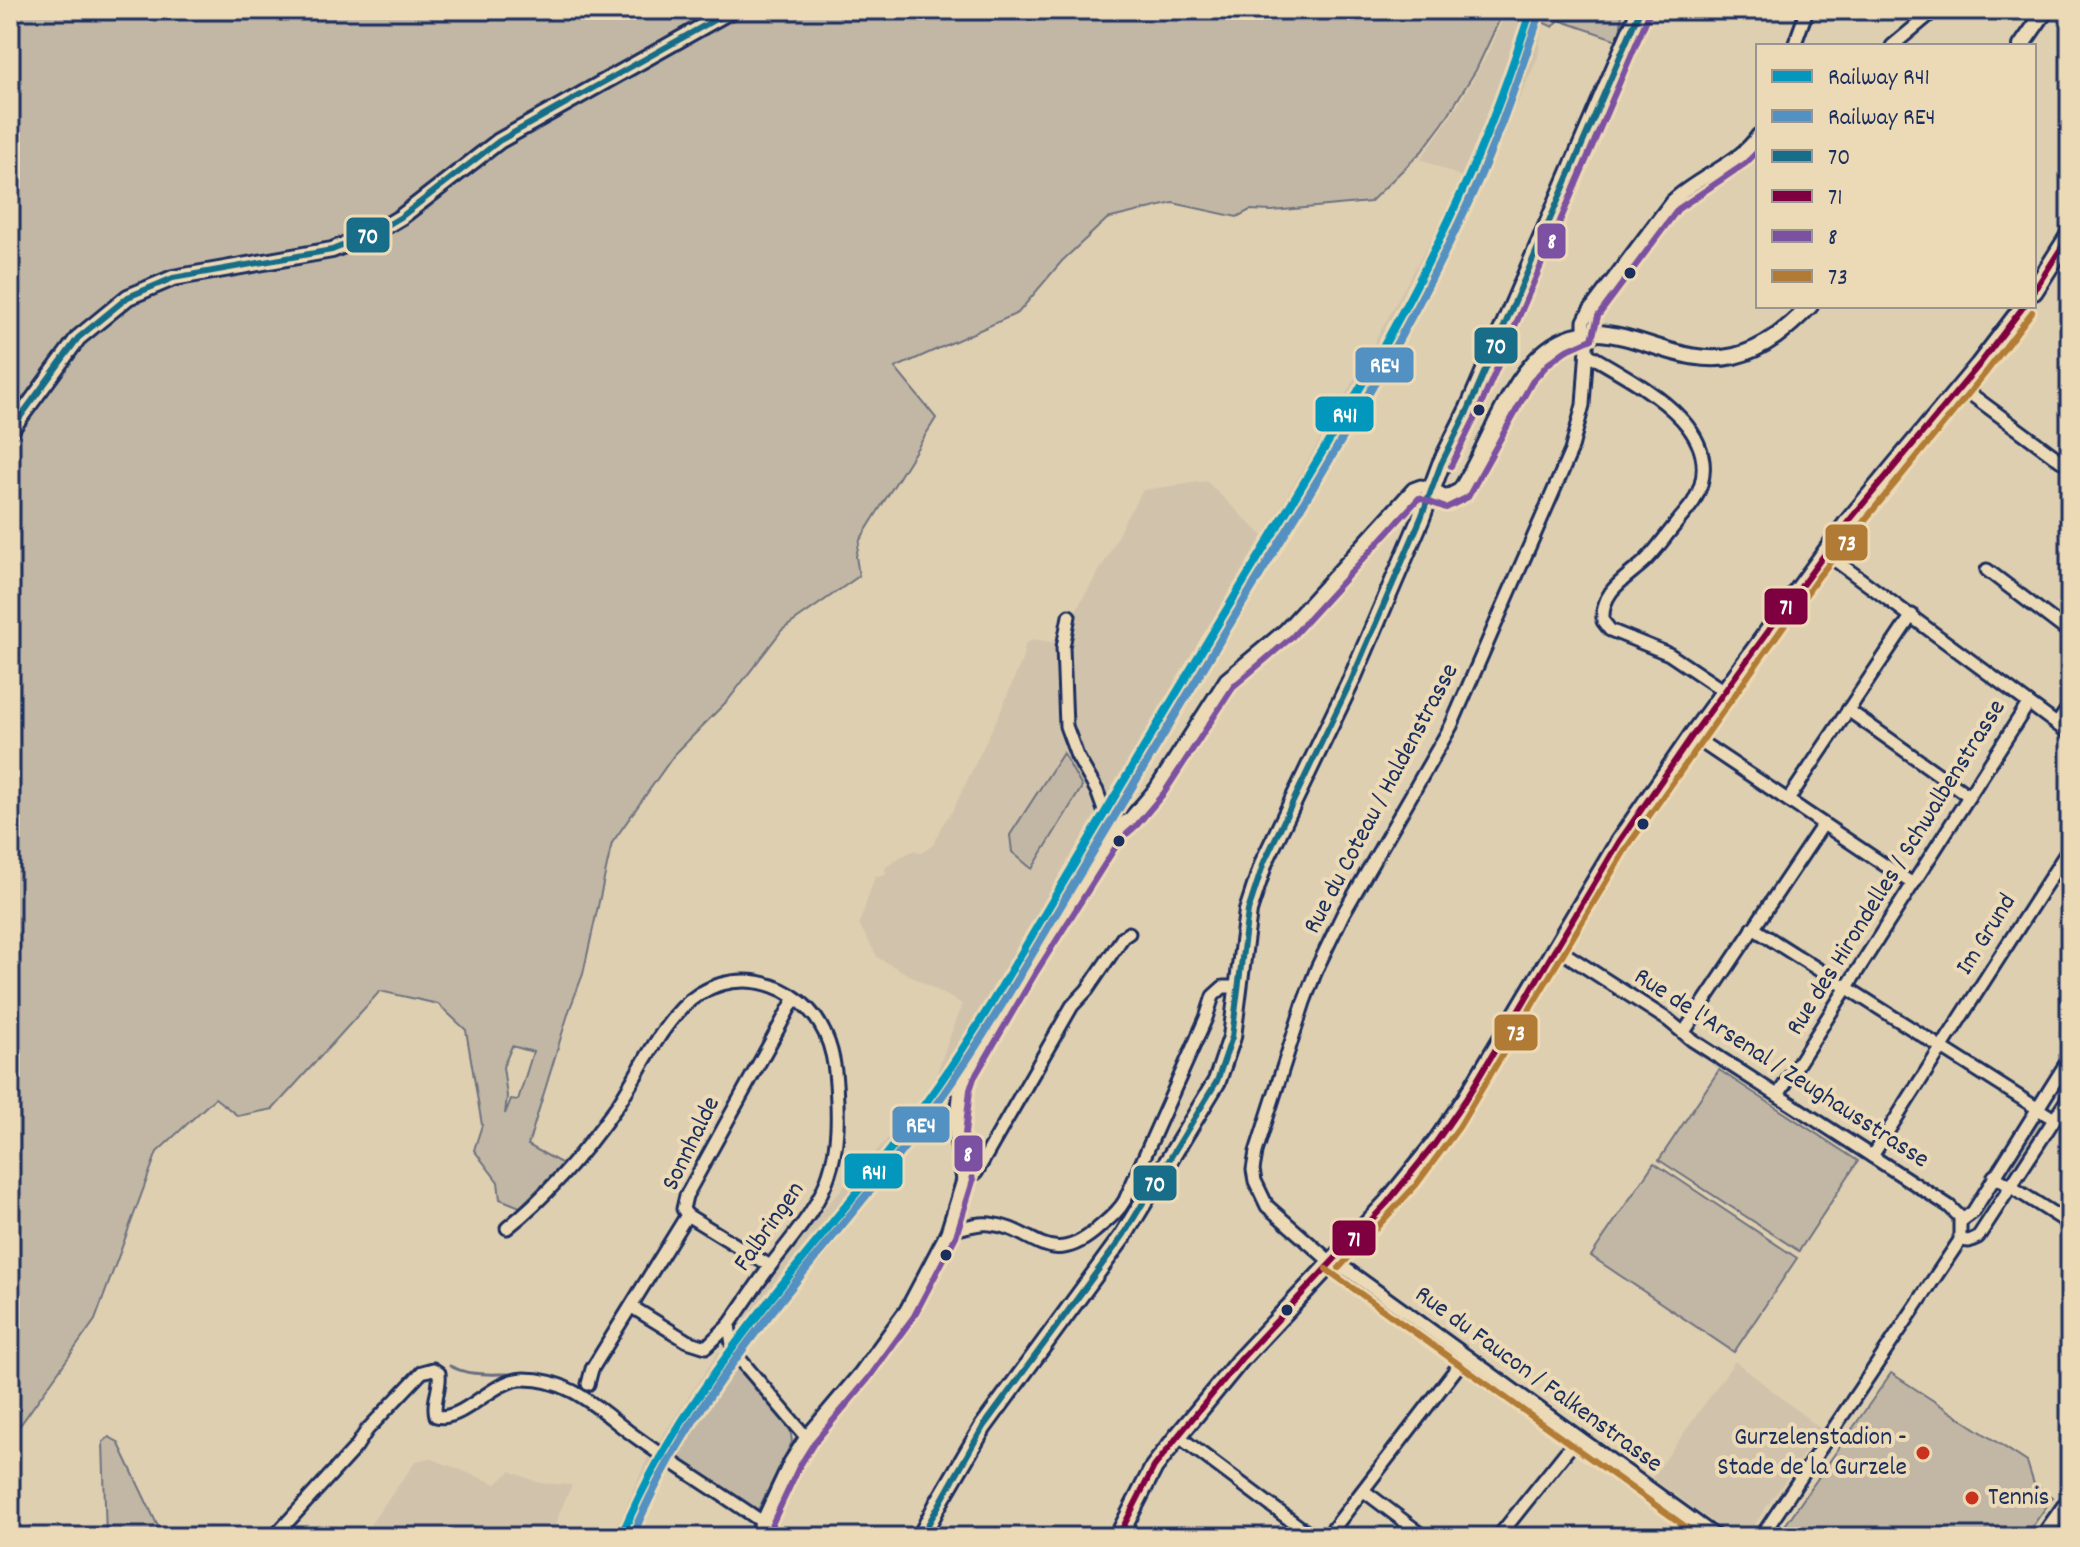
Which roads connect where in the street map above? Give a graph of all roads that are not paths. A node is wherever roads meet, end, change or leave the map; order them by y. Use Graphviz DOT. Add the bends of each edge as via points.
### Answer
graph roads {
  1 [pos="732,10"];
  2 [pos="1640,10"];
  3 [pos="1807,10"];
  4 [pos="1935,10"];
  5 [pos="2046,10"];
  6 [pos="1795,44"];
  7 [pos="1894,44"];
  8 [pos="2022,44"];
  9 [pos="1756,142"];
  10 [pos="2070,234"];
  11 [pos="2036,288"];
  12 [pos="1808,308"];
  13 [pos="2022,308"];
  14 [pos="1586,333"];
  15 [pos="1588,354"];
  16 [pos="1961,387"];
  17 [pos="10,431"];
  18 [pos="2070,450"];
  19 [pos="1432,490"];
  20 [pos="1824,552"];
  21 [pos="1987,570"];
  22 [pos="1912,615"];
  23 [pos="1069,616"];
  24 [pos="2070,633"];
  25 [pos="1724,691"];
  26 [pos="2028,704"];
  27 [pos="2070,705"];
  28 [pos="1848,710"];
  29 [pos="2057,724"];
  30 [pos="2070,734"];
  31 [pos="1692,736"];
  32 [pos="1969,796"];
  33 [pos="1788,800"];
  34 [pos="1822,826"];
  35 [pos="1112,833"];
  36 [pos="2070,847"];
  37 [pos="1913,884"];
  38 [pos="1753,928"];
  39 [pos="1129,933"];
  40 [pos="1556,948"];
  41 [pos="1239,987"];
  42 [pos="1847,988"];
  43 [pos="795,998"];
  44 [pos="1684,1032"];
  45 [pos="1942,1048"];
  46 [pos="2070,1057"];
  47 [pos="1778,1095"];
  48 [pos="2070,1095"];
  49 [pos="2038,1108"];
  50 [pos="2054,1119"];
  51 [pos="1872,1156"];
  52 [pos="1994,1176"];
  53 [pos="963,1180"];
  54 [pos="2012,1187"];
  55 [pos="687,1215"];
  56 [pos="1961,1221"];
  57 [pos="2070,1224"];
  58 [pos="507,1228"];
  59 [pos="947,1232"];
  60 [pos="1960,1240"];
  61 [pos="1332,1261"];
  62 [pos="770,1266"];
  63 [pos="632,1307"];
  64 [pos="729,1325"];
  65 [pos="706,1347"];
  66 [pos="733,1351"];
  67 [pos="1466,1356"];
  68 [pos="588,1384"];
  69 [pos="1178,1436"];
  70 [pos="806,1437"];
  71 [pos="1578,1437"];
  72 [pos="1364,1491"];
  73 [pos="2070,1499"];
  74 [pos="761,1521"];
  75 [pos="274,1537"];
  76 [pos="755,1537"];
  77 [pos="921,1537"];
  78 [pos="1118,1537"];
  79 [pos="1313,1537"];
  80 [pos="1327,1537"];
  81 [pos="1425,1537"];
  82 [pos="1498,1537"];
  83 [pos="1717,1537"];
  84 [pos="1761,1537"];
  85 [pos="2043,1537"];
  1 -- 17 [label="street" via="499,141 376,232 319,253 173,278 128,297 78,338"];
  2 -- 19 [label="main road"];
  3 -- 6 [label="street"];
  4 -- 7 [label="street"];
  5 -- 8 [label="street"];
  9 -- 14 [label="street" via="1671,202 1589,311"];
  10 -- 11 [label="main road"];
  12 -- 14 [label="street" via="1763,345 1726,357 1697,357 1620,335"];
  13 -- 16 [label="main road"];
  14 -- 15 [label="street, Rue du Coteau / Haldenstrasse"];
  14 -- 19 [label="street" via="1553,346 1531,366 1460,491 1446,498"];
  15 -- 25 [label="street" via="1660,398 1681,418 1703,459 1693,503 1649,557 1614,587 1603,621 1610,630 1684,662"];
  15 -- 61 [label="street, Rue du Coteau / Haldenstrasse" via="1571,451 1451,726 1317,968 1256,1152 1253,1170 1261,1197"];
  16 -- 18 [label="street" via="2061,461"];
  16 -- 20 [label="main road"];
  19 -- 35 [label="street" via="1413,489 1285,630 1234,670 1156,788"];
  19 -- 41 [label="main road" via="1351,681 1264,862 1248,911"];
  20 -- 22 [label="street"];
  20 -- 25 [label="main road"];
  21 -- 24 [label="street"];
  22 -- 26 [label="street"];
  22 -- 28 [label="street"];
  23 -- 35 [label="street" via="1063,647 1066,726"];
  25 -- 31 [label="main road"];
  26 -- 29 [label="street"];
  26 -- 32 [label="street, Rue des Hirondelles / Schwalbenstrasse"];
  27 -- 29 [label="street"];
  28 -- 32 [label="street"];
  28 -- 33 [label="street"];
  29 -- 30 [label="street"];
  31 -- 33 [label="street"];
  31 -- 40 [label="main road" via="1619,842"];
  32 -- 37 [label="street, Rue des Hirondelles / Schwalbenstrasse"];
  33 -- 34 [label="street"];
  34 -- 37 [label="street"];
  34 -- 38 [label="street"];
  35 -- 53 [label="street" via="965,1074 955,1134"];
  36 -- 45 [label="street, Im Grund"];
  37 -- 42 [label="street, Rue des Hirondelles / Schwalbenstrasse"];
  38 -- 42 [label="street"];
  38 -- 44 [label="street"];
  39 -- 53 [label="street" via="1072,1006 976,1173"];
  40 -- 44 [label="street, Rue de l'Arsenal / Zeughausstrasse"];
  40 -- 61 [label="main road" via="1443,1133"];
  41 -- 59 [label="street" via="1223,987 1213,996 1125,1200 1097,1229 1065,1248 987,1223"];
  41 -- 77 [label="main road" via="1228,1052 1199,1114 1115,1248 983,1427"];
  42 -- 45 [label="street"];
  42 -- 47 [label="street, Rue des Hirondelles / Schwalbenstrasse"];
  43 -- 55 [label="street, Sonnhalde" via="686,1196"];
  43 -- 58 [label="street, Falbringen" via="771,985 739,981 713,987 688,1002 593,1138"];
  43 -- 62 [label="street, Falbringen" via="829,1039 836,1077 836,1142 818,1201"];
  44 -- 47 [label="street, Rue de l'Arsenal / Zeughausstrasse"];
  45 -- 49 [label="street"];
  45 -- 51 [label="street, Im Grund"];
  46 -- 49 [label="street"];
  47 -- 51 [label="street, Rue de l'Arsenal / Zeughausstrasse"];
  48 -- 50 [label="street"];
  49 -- 50 [label="street"];
  49 -- 52 [label="street"];
  50 -- 54 [label="street"];
  51 -- 56 [label="street, Rue de l'Arsenal / Zeughausstrasse" via="1949,1206"];
  52 -- 54 [label="street"];
  52 -- 56 [label="street" via="1973,1212"];
  53 -- 59 [label="street"];
  54 -- 57 [label="street"];
  54 -- 60 [label="street" via="1978,1237"];
  55 -- 62 [label="street"];
  55 -- 63 [label="street, Sonnhalde"];
  56 -- 60 [label="street"];
  59 -- 70 [label="street" via="899,1321"];
  60 -- 84 [label="street"];
  61 -- 67 [label="street, Rue du Faucon / Falkenstrasse"];
  61 -- 69 [label="main road"];
  62 -- 64 [label="street, Falbringen"];
  63 -- 65 [label="street"];
  63 -- 68 [label="street, Sonnhalde"];
  64 -- 65 [label="street"];
  64 -- 66 [label="street"];
  65 -- 66 [label="street"];
  66 -- 70 [label="street"];
  67 -- 71 [label="street, Rue du Faucon / Falkenstrasse"];
  67 -- 72 [label="street"];
  69 -- 78 [label="main road" via="1154,1467"];
  69 -- 79 [label="street"];
  70 -- 74 [label="street"];
  71 -- 82 [label="street"];
  71 -- 83 [label="street, Rue du Faucon / Falkenstrasse"];
  72 -- 80 [label="street"];
  72 -- 81 [label="street"];
  73 -- 85 [label="street"];
  74 -- 75 [label="street" via="582,1395 548,1380 510,1380 451,1416 436,1416 441,1386 433,1369 422,1372 367,1430"];
  74 -- 76 [label="street"];
}
